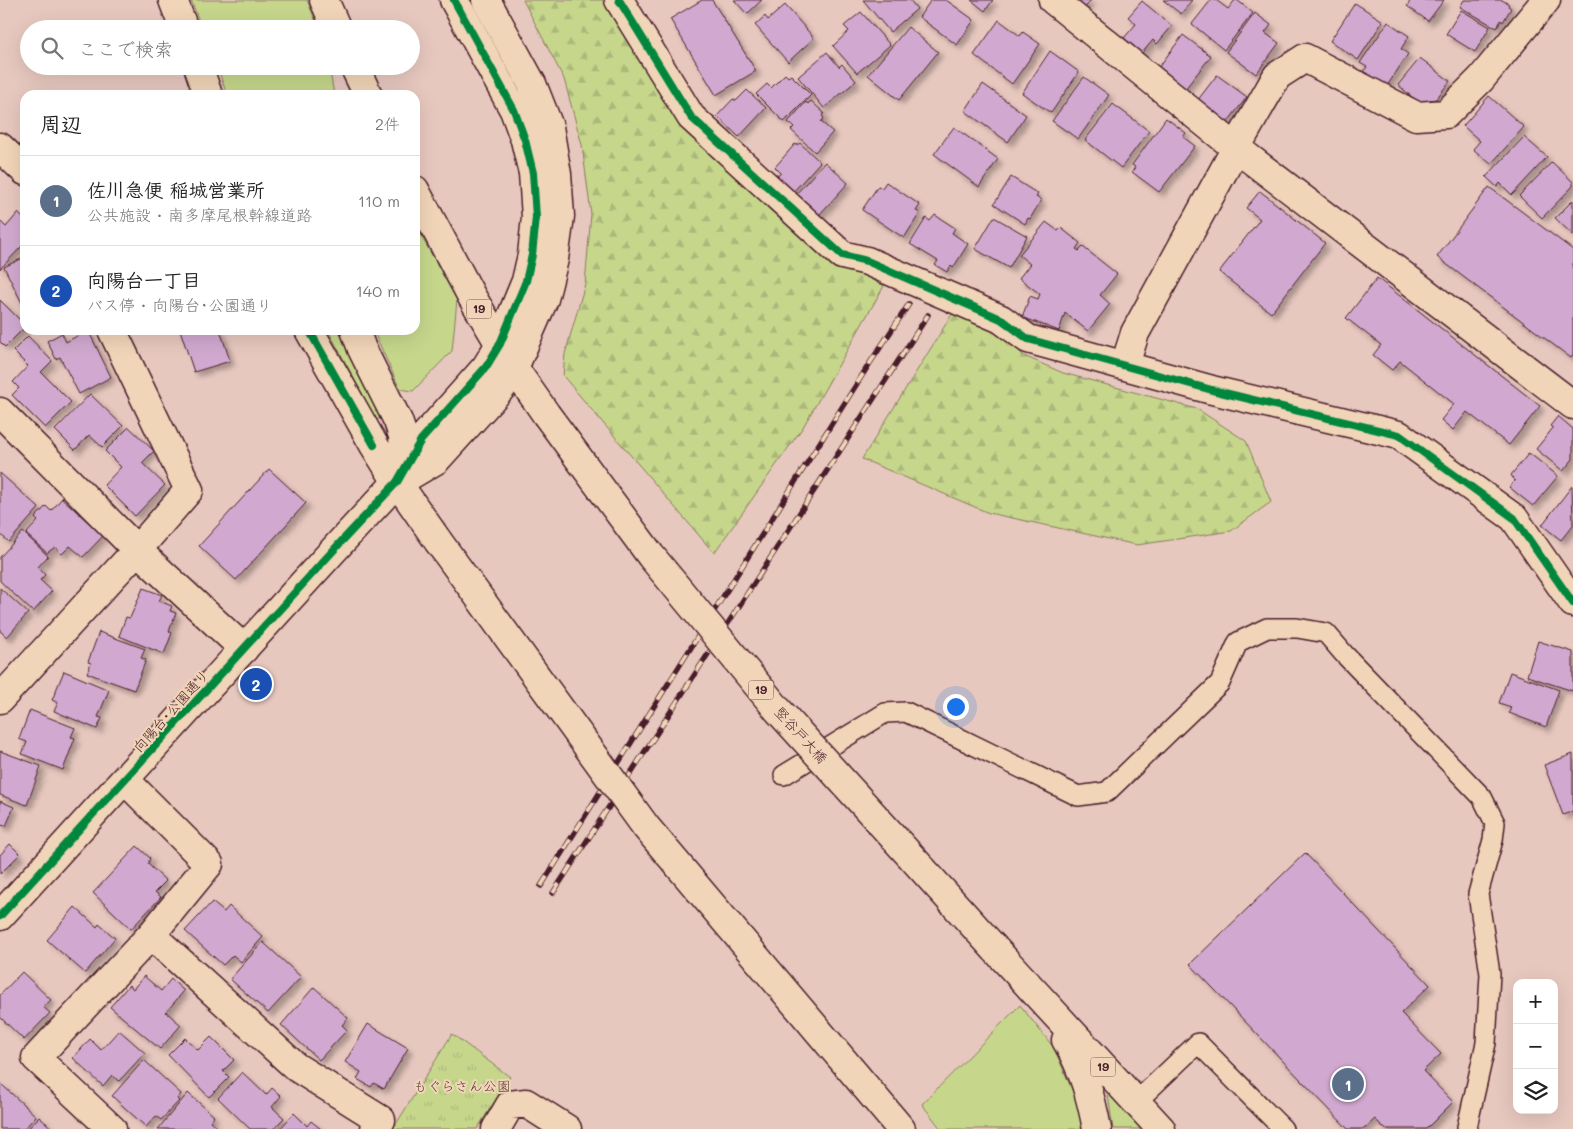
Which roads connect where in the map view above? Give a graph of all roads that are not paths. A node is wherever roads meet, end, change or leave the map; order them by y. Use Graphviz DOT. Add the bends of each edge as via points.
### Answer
graph roads {
  1 [pos="173,0"];
  2 [pos="324,0"];
  3 [pos="454,0"];
  4 [pos="486,0"];
  5 [pos="620,0"];
  6 [pos="1053,0"];
  7 [pos="1546,0"];
  8 [pos="181,20"];
  9 [pos="333,20"];
  10 [pos="201,75"];
  11 [pos="347,75"];
  12 [pos="358,75"];
  13 [pos="206,90"];
  14 [pos="348,90"];
  15 [pos="366,90"];
  16 [pos="0,147"];
  17 [pos="1236,148"];
  18 [pos="20,165"];
  19 [pos="420,200"];
  20 [pos="537,281"];
  21 [pos="114,335"];
  22 [pos="312,335"];
  23 [pos="357,335"];
  24 [pos="500,344"];
  25 [pos="1125,365"];
  26 [pos="514,368"];
  27 [pos="1573,405"];
  28 [pos="0,412"];
  29 [pos="397,482"];
  30 [pos="137,550"];
  31 [pos="1573,603"];
  32 [pos="244,649"];
  33 [pos="0,699"];
  34 [pos="784,775"];
  35 [pos="125,780"];
  36 [pos="0,916"];
  37 [pos="151,935"];
  38 [pos="1044,1004"];
  39 [pos="1136,1102"];
  40 [pos="112,1129"];
  41 [pos="375,1129"];
  42 [pos="496,1129"];
  43 [pos="567,1129"];
  44 [pos="901,1129"];
  45 [pos="1097,1129"];
  46 [pos="1161,1129"];
  47 [pos="1283,1129"];
  48 [pos="1468,1129"];
  1 -- 8 [label="street"];
  2 -- 9 [label="street"];
  3 -- 20 [label="street" via="514,110 525,140 536,216 532,255"];
  4 -- 20 [label="street" via="532,84 549,127 560,216 554,259"];
  5 -- 25 [label="street" via="691,117 842,255 867,261 1001,319 1028,339"];
  6 -- 17 [label="street"];
  7 -- 17 [label="street" via="1482,79 1446,114 1416,116 1305,58 1277,76"];
  10 -- 13 [label="street"];
  11 -- 14 [label="street"];
  12 -- 15 [label="street"];
  16 -- 18 [label="street"];
  17 -- 25 [label="street" via="1135,333"];
  17 -- 27 [label="street"];
  19 -- 24 [label="street, 19"];
  20 -- 24 [label="street"];
  20 -- 26 [label="street" via="544,299"];
  21 -- 30 [label="street" via="189,490"];
  22 -- 29 [label="street"];
  23 -- 29 [label="street" via="398,421 404,453"];
  24 -- 26 [label="street, 19"];
  24 -- 29 [label="street" via="486,367 421,440"];
  25 -- 31 [label="street" via="1212,390 1399,435 1514,518"];
  26 -- 29 [label="street" via="436,460"];
  26 -- 38 [label="street, 竪谷戸大橋 / 19, bridge" via="651,556 778,710"];
  28 -- 30 [label="street"];
  29 -- 32 [label="street, 向陽台･公園通り"];
  29 -- 44 [label="street, bridge" via="646,827"];
  30 -- 32 [label="street"];
  30 -- 33 [label="street"];
  32 -- 35 [label="street, 向陽台･公園通り"];
  34 -- 48 [label="lane" via="885,713 906,712 1078,796 1107,792 1220,683 1238,642 1267,628 1297,628 1326,633 1482,797 1495,823 1478,894 1490,974 1486,1043"];
  35 -- 36 [label="street, 向陽台･公園通り"];
  35 -- 37 [label="street" via="209,864"];
  37 -- 40 [label="street" via="36,1058"];
  37 -- 41 [label="street" via="296,1067 381,1120"];
  38 -- 39 [label="street, 19"];
  38 -- 45 [label="street" via="1082,1071"];
  39 -- 46 [label="street, 19"];
  39 -- 47 [label="lane" via="1198,1043"];
  42 -- 43 [label="street" via="510,1105 526,1103"];
}
